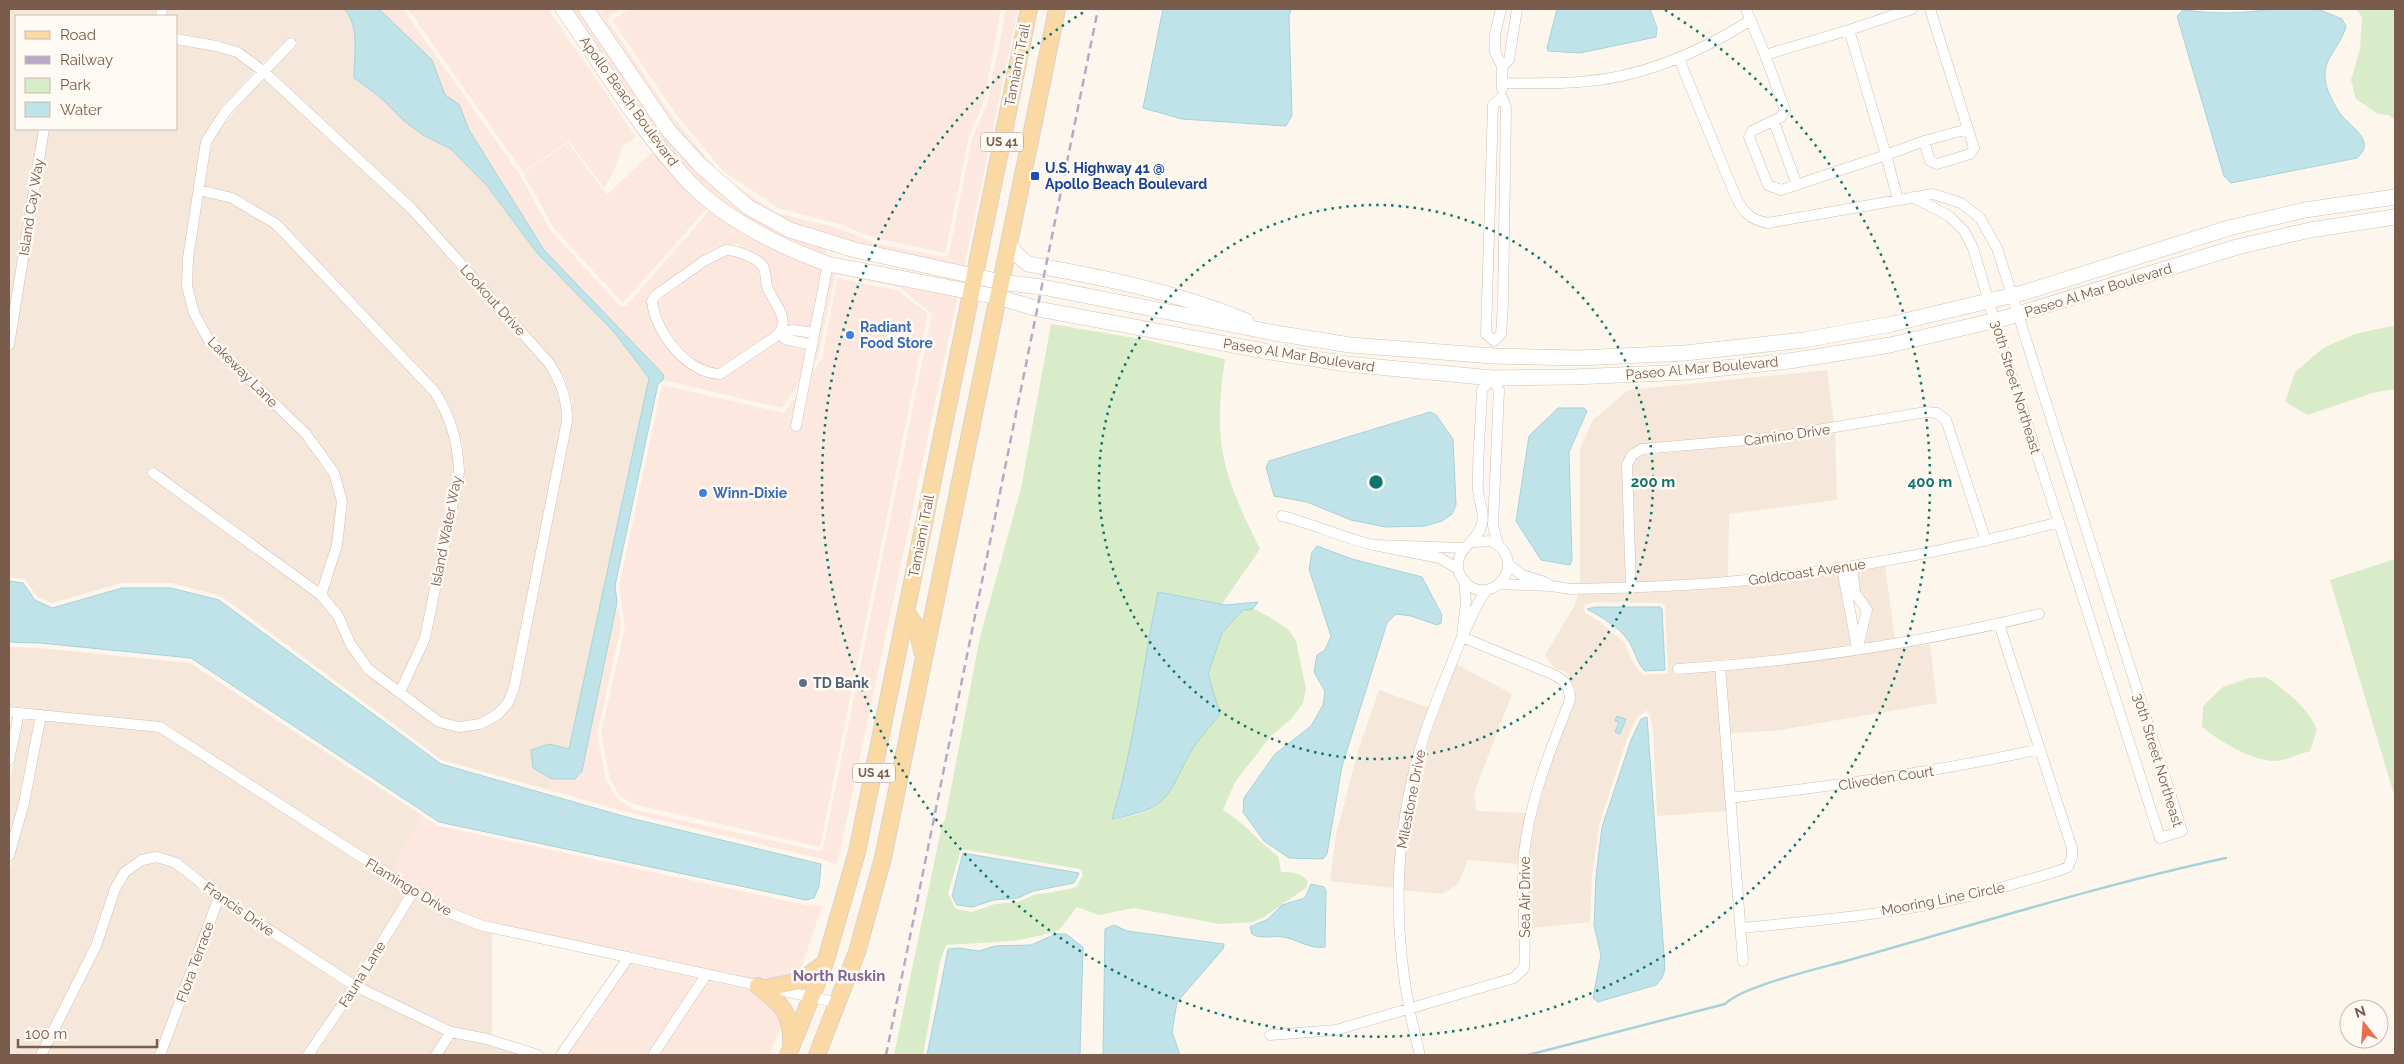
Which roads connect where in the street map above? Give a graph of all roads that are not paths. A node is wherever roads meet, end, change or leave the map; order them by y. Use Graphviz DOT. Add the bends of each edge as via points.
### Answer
graph roads {
  1 [pos="563,9"];
  2 [pos="586,9"];
  3 [pos="1029,9"];
  4 [pos="1057,9"];
  5 [pos="1501,9"];
  6 [pos="1517,9"];
  7 [pos="1746,9"];
  8 [pos="1912,9"];
  9 [pos="1930,9"];
  10 [pos="1751,20"];
  11 [pos="1848,30"];
  12 [pos="178,39"];
  13 [pos="291,43"];
  14 [pos="1765,56"];
  15 [pos="1679,59"];
  16 [pos="1502,66"];
  17 [pos="262,71"];
  18 [pos="1502,83"];
  19 [pos="1502,97"];
  20 [pos="1774,122"];
  21 [pos="1968,129"];
  22 [pos="44,130"];
  23 [pos="1924,142"];
  24 [pos="1886,154"];
  25 [pos="1797,185"];
  26 [pos="199,190"];
  27 [pos="1913,197"];
  28 [pos="2395,197"];
  29 [pos="1898,200"];
  30 [pos="2395,217"];
  31 [pos="833,244"];
  32 [pos="1009,244"];
  33 [pos="828,264"];
  34 [pos="973,284"];
  35 [pos="1000,290"];
  36 [pos="2011,296"];
  37 [pos="1989,301"];
  38 [pos="2017,314"];
  39 [pos="1994,320"];
  40 [pos="814,332"];
  41 [pos="780,333"];
  42 [pos="1275,333"];
  43 [pos="9,345"];
  44 [pos="812,345"];
  45 [pos="1494,356"];
  46 [pos="1492,378"];
  47 [pos="796,426"];
  48 [pos="153,473"];
  49 [pos="1282,516"];
  50 [pos="2059,522"];
  51 [pos="1986,541"];
  52 [pos="1498,544"];
  53 [pos="1374,545"];
  54 [pos="1469,545"];
  55 [pos="1508,564"];
  56 [pos="1847,567"];
  57 [pos="1458,569"];
  58 [pos="1464,580"];
  59 [pos="1499,584"];
  60 [pos="1551,586"];
  61 [pos="1631,588"];
  62 [pos="1487,590"];
  63 [pos="321,595"];
  64 [pos="906,612"];
  65 [pos="2039,614"];
  66 [pos="1999,624"];
  67 [pos="1462,637"];
  68 [pos="1857,650"];
  69 [pos="924,661"];
  70 [pos="1720,666"];
  71 [pos="1678,669"];
  72 [pos="400,692"];
  73 [pos="14,713"];
  74 [pos="41,715"];
  75 [pos="2040,749"];
  76 [pos="9,760"];
  77 [pos="1730,798"];
  78 [pos="9,856"];
  79 [pos="413,892"];
  80 [pos="219,897"];
  81 [pos="1742,928"];
  82 [pos="628,958"];
  83 [pos="1743,961"];
  84 [pos="825,963"];
  85 [pos="706,975"];
  86 [pos="355,986"];
  87 [pos="762,987"];
  88 [pos="812,998"];
  89 [pos="839,1003"];
  90 [pos="1408,1010"];
  91 [pos="451,1032"];
  92 [pos="1270,1035"];
  93 [pos="789,1052"];
  94 [pos="41,1055"];
  95 [pos="160,1055"];
  96 [pos="308,1055"];
  97 [pos="436,1055"];
  98 [pos="538,1055"];
  99 [pos="561,1055"];
  100 [pos="653,1055"];
  101 [pos="817,1055"];
  102 [pos="1420,1055"];
  1 -- 33 [label="main road, Apollo Beach Boulevard" via="656,143 690,182 755,232"];
  2 -- 31 [label="main road, Apollo Beach Boulevard" via="669,131 702,168 748,207 790,230"];
  3 -- 34 [label="main road, Tamiami Trail / US 41"];
  4 -- 32 [label="main road, Tamiami Trail / US 41"];
  5 -- 16 [label="street" via="1495,52"];
  6 -- 16 [label="street" via="1509,60"];
  7 -- 10 [label="street"];
  8 -- 11 [label="street"];
  9 -- 21 [label="street"];
  10 -- 14 [label="street"];
  10 -- 15 [label="street"];
  11 -- 14 [label="street"];
  11 -- 24 [label="street"];
  12 -- 17 [label="street, Lookout Drive" via="237,52"];
  13 -- 17 [label="street, Lakeway Lane"];
  14 -- 20 [label="street" via="1784,110 1781,118"];
  15 -- 18 [label="street" via="1636,72 1580,82"];
  15 -- 29 [label="street, 30th Street Northeast" via="1734,195 1747,216 1768,223"];
  16 -- 18 [label="street"];
  17 -- 26 [label="street, Lakeway Lane" via="213,128 206,142"];
  17 -- 72 [label="street, Lookout Drive" via="412,210 549,363 561,382 567,402 567,421 514,688 508,703 497,715 480,724 459,727 439,722"];
  18 -- 19 [label="street"];
  19 -- 19 [label="street" via="1493,105 1489,199 1486,334 1494,341 1501,334 1503,303 1506,108"];
  20 -- 25 [label="street"];
  20 -- 25 [label="street" via="1752,130 1749,137 1768,184 1781,190"];
  21 -- 23 [label="street"];
  21 -- 23 [label="street" via="1974,151 1941,163 1930,160"];
  22 -- 43 [label="street, Island Cay Way"];
  23 -- 24 [label="street"];
  24 -- 25 [label="street"];
  24 -- 29 [label="street"];
  26 -- 63 [label="street, Lakeway Lane" via="188,258 187,286 194,313 208,339 306,434 334,473 342,501 338,536"];
  26 -- 72 [label="street, Island Water Way" via="232,198 276,224 444,405 458,448 459,472 425,638"];
  27 -- 29 [label="street, 30th Street Northeast"];
  27 -- 36 [label="street, 30th Street Northeast" via="1933,194 1961,203 1980,218 1993,238"];
  27 -- 37 [label="street, 30th Street Northeast" via="1949,216 1964,231 1973,248"];
  28 -- 36 [label="main road, Paseo Al Mar Boulevard" via="2305,210 2229,228"];
  30 -- 38 [label="main road, Paseo Al Mar Boulevard" via="2310,230 2237,247"];
  31 -- 33 [label="main road"];
  31 -- 34 [label="main road, Apollo Beach Boulevard"];
  32 -- 35 [label="main road, Tamiami Trail / US 41"];
  32 -- 42 [label="main road" via="1028,264 1208,305"];
  33 -- 34 [label="main road, Apollo Beach Boulevard"];
  33 -- 40 [label="street"];
  34 -- 35 [label="main road, Apollo Beach Boulevard"];
  34 -- 64 [label="main road, Tamiami Trail / US 41"];
  35 -- 42 [label="main road, Paseo Al Mar Boulevard" via="1042,287"];
  35 -- 46 [label="main road, Paseo Al Mar Boulevard" via="1038,309 1270,352 1347,364"];
  35 -- 69 [label="main road, Tamiami Trail / US 41"];
  36 -- 37 [label="main road, Paseo Al Mar Boulevard"];
  36 -- 38 [label="street, 30th Street Northeast"];
  37 -- 39 [label="street, 30th Street Northeast"];
  37 -- 45 [label="main road, Paseo Al Mar Boulevard" via="1892,324 1732,349 1579,358"];
  38 -- 39 [label="main road, Paseo Al Mar Boulevard"];
  38 -- 50 [label="street, 30th Street Northeast" via="2182,831 2160,838"];
  39 -- 46 [label="main road, Paseo Al Mar Boulevard" via="1890,345 1789,361 1688,372"];
  39 -- 50 [label="street, 30th Street Northeast"];
  40 -- 41 [label="street" via="792,330"];
  40 -- 44 [label="street"];
  41 -- 41 [label="street" via="783,320 768,289 761,263 737,250 712,255 652,301 656,321 672,344 696,367 710,374 720,374"];
  41 -- 44 [label="street" via="786,339"];
  42 -- 45 [label="main road, Paseo Al Mar Boulevard" via="1350,345"];
  44 -- 47 [label="street"];
  45 -- 46 [label="main road"];
  46 -- 52 [label="street" via="1499,390 1493,525"];
  46 -- 54 [label="street" via="1482,390 1478,492 1483,510 1482,525"];
  48 -- 63 [label="street"];
  49 -- 53 [label="street"];
  50 -- 51 [label="street, Goldcoast Avenue"];
  51 -- 56 [label="street, Goldcoast Avenue"];
  51 -- 61 [label="street, Camino Drive" via="1946,420 1937,413 1926,412 1768,438 1642,449 1632,455 1627,465"];
  52 -- 54 [label="street" via="1486,540"];
  52 -- 55 [label="street" via="1506,554"];
  53 -- 54 [label="street"];
  53 -- 57 [label="street" via="1440,558"];
  54 -- 57 [label="street" via="1460,556"];
  55 -- 59 [label="street"];
  55 -- 60 [label="street, Goldcoast Avenue" via="1522,575"];
  56 -- 61 [label="street, Goldcoast Avenue" via="1726,582"];
  56 -- 68 [label="street"];
  56 -- 68 [label="street" via="1855,593 1866,610"];
  57 -- 58 [label="street"];
  58 -- 62 [label="street" via="1474,588"];
  58 -- 67 [label="street, Milestone Drive" via="1466,601"];
  59 -- 60 [label="street, Goldcoast Avenue"];
  59 -- 62 [label="street"];
  60 -- 61 [label="street, Goldcoast Avenue" via="1570,589"];
  62 -- 67 [label="street, Milestone Drive" via="1476,604"];
  63 -- 72 [label="street" via="338,616 351,645 368,669"];
  64 -- 69 [label="main road" via="916,626"];
  64 -- 84 [label="main road, Tamiami Trail / US 41" via="858,852"];
  65 -- 66 [label="street"];
  66 -- 68 [label="street"];
  66 -- 75 [label="street, Mooring Line Circle"];
  67 -- 90 [label="street, Milestone Drive" via="1425,733 1402,834 1397,892 1400,955"];
  67 -- 90 [label="street, Sea Air Drive" via="1564,679 1570,689 1570,700 1546,762 1524,853 1524,968 1514,978"];
  68 -- 70 [label="street"];
  69 -- 89 [label="main road, Tamiami Trail / US 41" via="872,905"];
  70 -- 71 [label="street"];
  70 -- 77 [label="street"];
  73 -- 74 [label="street, Flamingo Drive"];
  73 -- 76 [label="street"];
  74 -- 78 [label="street" via="24,803"];
  74 -- 79 [label="street, Flamingo Drive" via="160,727"];
  75 -- 77 [label="street, Cliveden Court" via="1905,776"];
  75 -- 81 [label="street, Mooring Line Circle" via="2072,848 2068,867 1988,892 1926,905"];
  77 -- 81 [label="street"];
  79 -- 82 [label="street, Flamingo Drive" via="445,911 480,925"];
  79 -- 86 [label="street, Fauna Lane"];
  80 -- 86 [label="street, Francis Drive"];
  80 -- 94 [label="street, Francis Drive" via="176,863 157,857 142,860 125,872 115,889 96,946"];
  80 -- 95 [label="street, Flora Terrace"];
  81 -- 83 [label="street"];
  82 -- 85 [label="street, Flamingo Drive"];
  82 -- 99 [label="street"];
  84 -- 87 [label="main road" via="800,981"];
  84 -- 88 [label="main road, Tamiami Trail / US 41"];
  85 -- 87 [label="street, Flamingo Drive"];
  85 -- 100 [label="street"];
  86 -- 91 [label="street, Francis Drive"];
  86 -- 96 [label="street, Fauna Lane"];
  87 -- 88 [label="street, Flamingo Drive"];
  87 -- 93 [label="main road" via="787,1013"];
  88 -- 89 [label="street, Flamingo Drive"];
  88 -- 93 [label="main road, Tamiami Trail / US 41"];
  89 -- 101 [label="main road, Tamiami Trail / US 41"];
  90 -- 92 [label="street, Sea Air Drive" via="1336,1030"];
  90 -- 102 [label="street, Milestone Drive"];
  91 -- 97 [label="street"];
  91 -- 98 [label="street, Francis Drive"];
}
